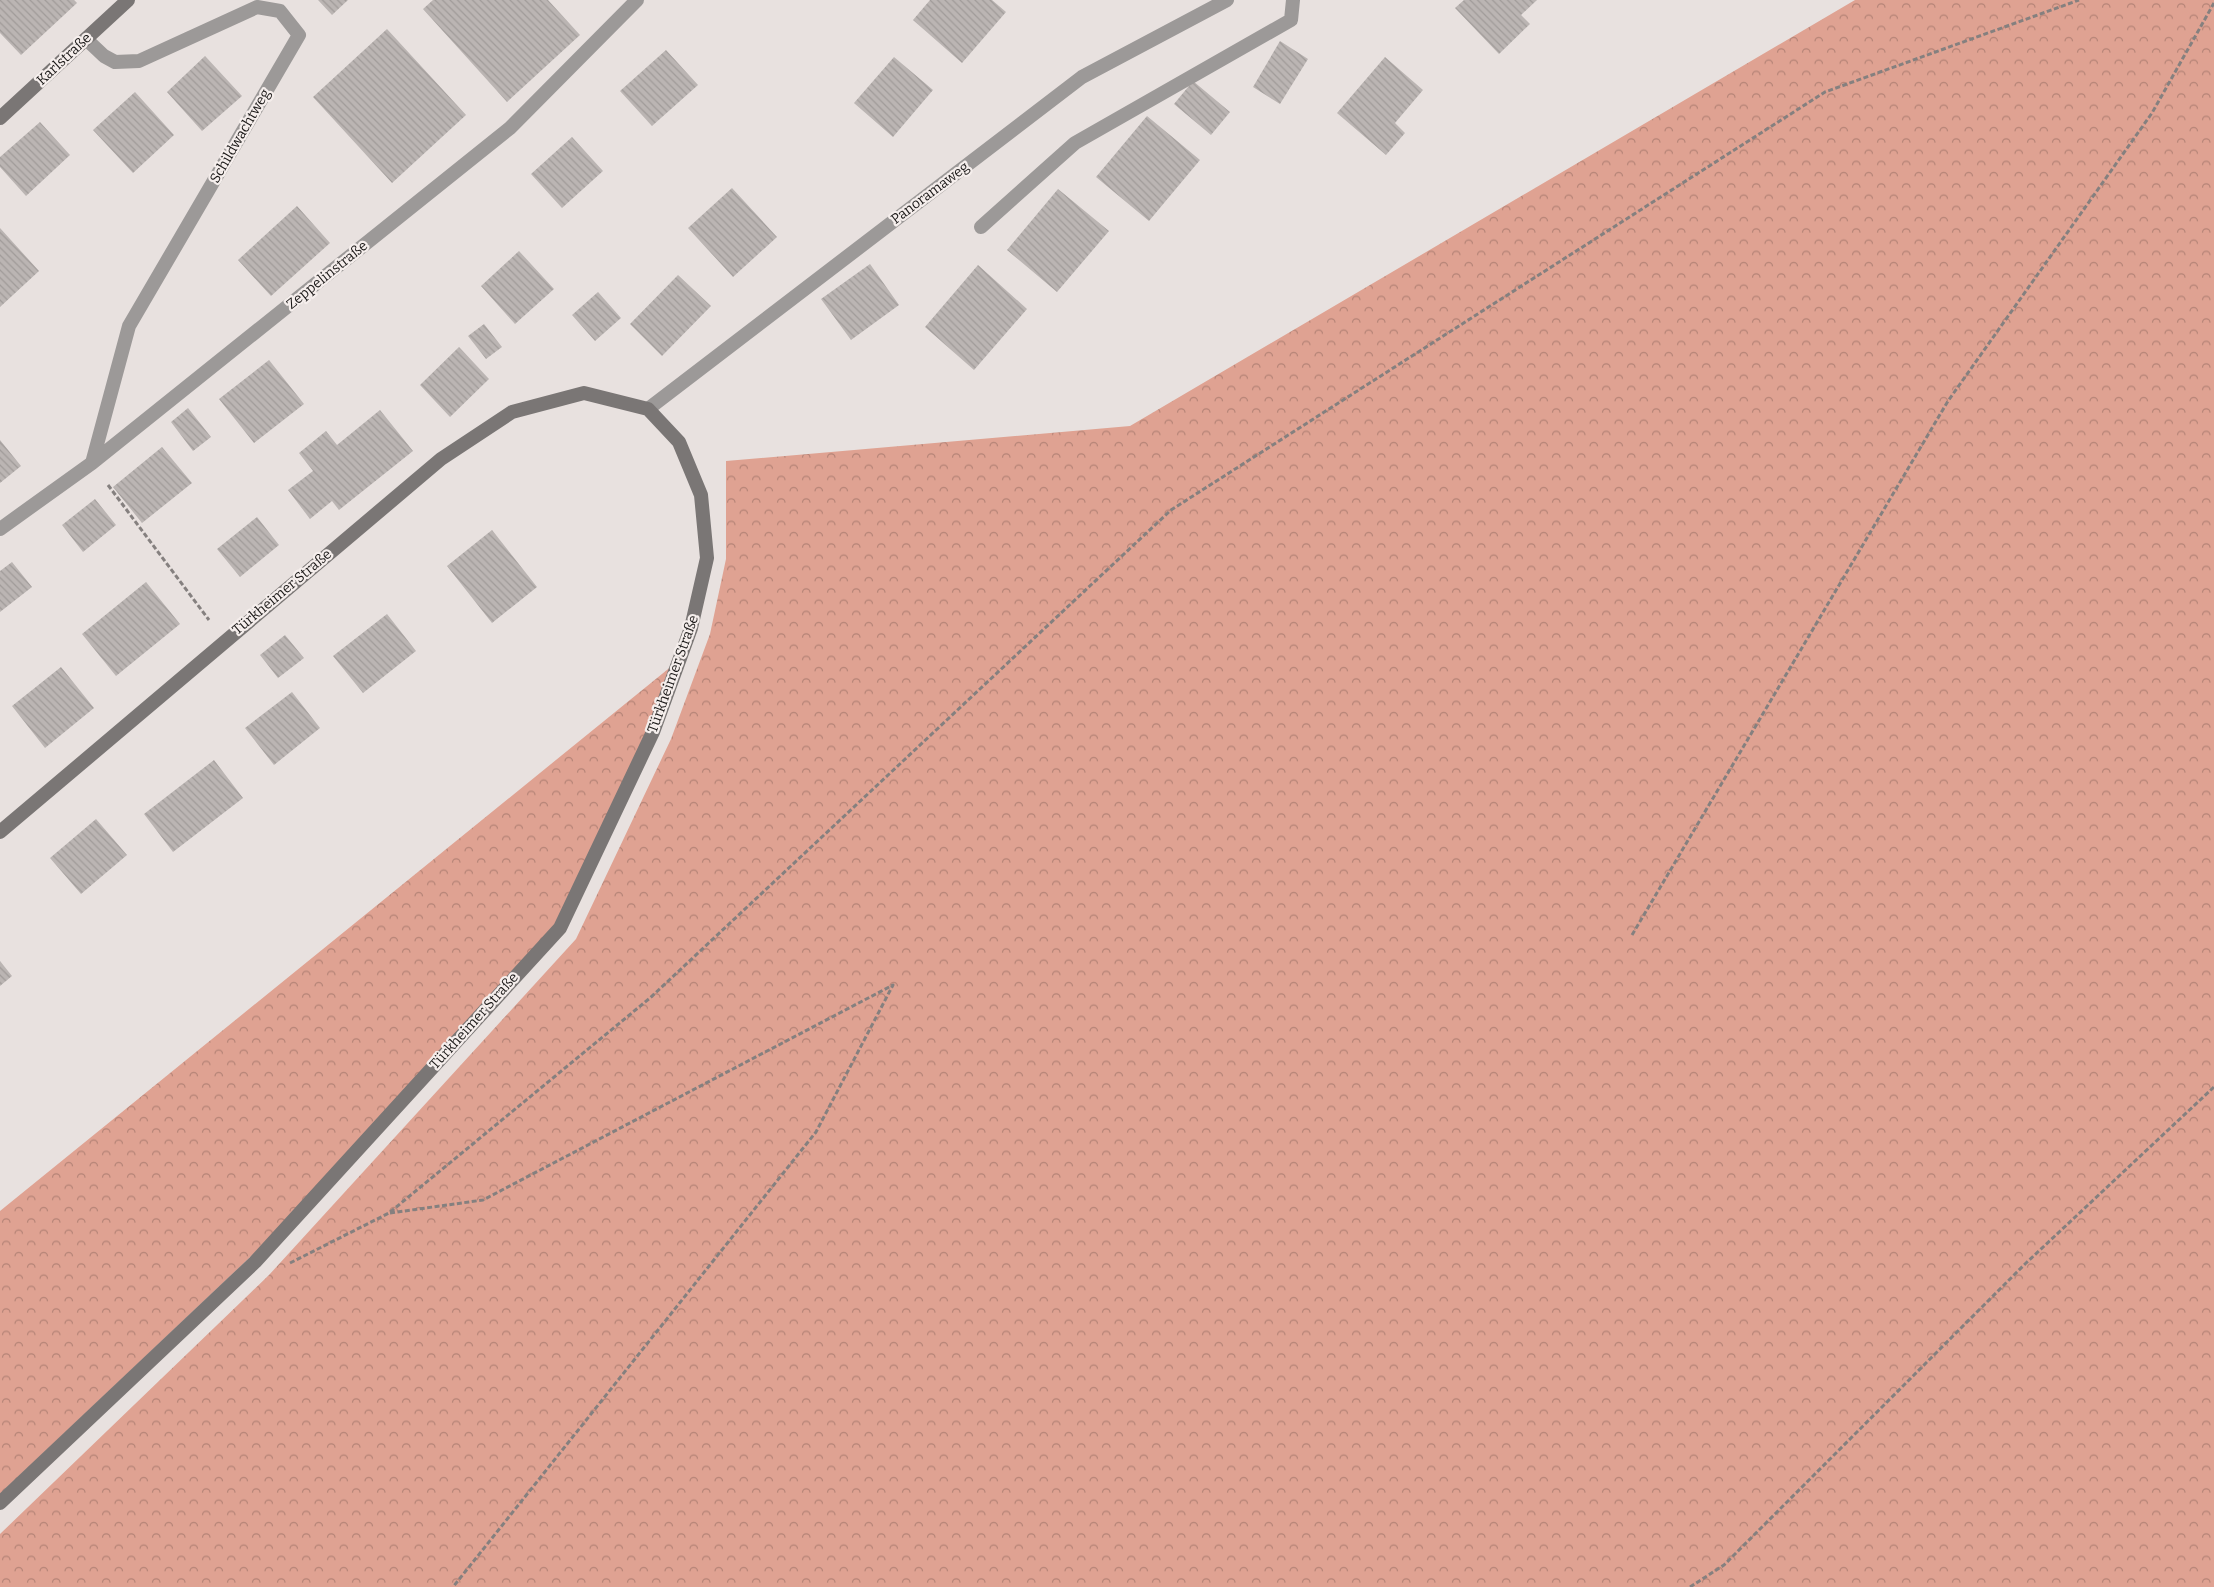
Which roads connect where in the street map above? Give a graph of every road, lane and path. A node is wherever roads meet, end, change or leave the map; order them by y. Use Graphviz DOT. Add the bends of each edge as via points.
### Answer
graph roads {
  1 [pos="128,0"];
  2 [pos="637,0"];
  3 [pos="1227,0"];
  4 [pos="1293,0"];
  5 [pos="2079,0"];
  6 [pos="2214,3"];
  7 [pos="86,39"];
  8 [pos="0,118"];
  9 [pos="981,227"];
  10 [pos="648,409"];
  11 [pos="92,463"];
  12 [pos="0,529"];
  13 [pos="224,641"];
  14 [pos="0,832"];
  15 [pos="1632,935"];
  16 [pos="2214,1087"];
  17 [pos="389,1213"];
  18 [pos="255,1262"];
  19 [pos="0,1503"];
  20 [pos="453,1587"];
  21 [pos="1690,1587"];
  1 -- 7 [label="main road, Karlstraße"];
  2 -- 11 [label="street, Zeppelinstraße" via="510,128"];
  3 -- 10 [label="street, Panoramaweg" via="1082,77"];
  4 -- 9 [label="street" via="1291,20 1075,142"];
  5 -- 17 [label="path" via="1825,92 1171,510 650,998"];
  6 -- 15 [label="path" via="2152,113 1948,401"];
  7 -- 8 [label="main road, Karlstraße"];
  7 -- 11 [label="street, Schildwachtweg" via="115,62 139,61 257,7 280,11 298,35 129,326"];
  10 -- 13 [label="main road, Türkheimer Straße" via="584,393 512,412 440,459"];
  10 -- 18 [label="main road, Türkheimer Straße" via="679,442 701,495 707,558 691,628 653,732 560,928"];
  11 -- 12 [label="street, Zeppelinstraße"];
  11 -- 13 [label="path"];
  13 -- 14 [label="main road, Türkheimer Straße"];
  16 -- 21 [label="path" via="2025,1264 1724,1565"];
  17 -- 18 [label="path" via="292,1263"];
  17 -- 20 [label="path" via="483,1200 893,985 816,1132"];
  18 -- 19 [label="main road, Türkheimer Straße"];
}
